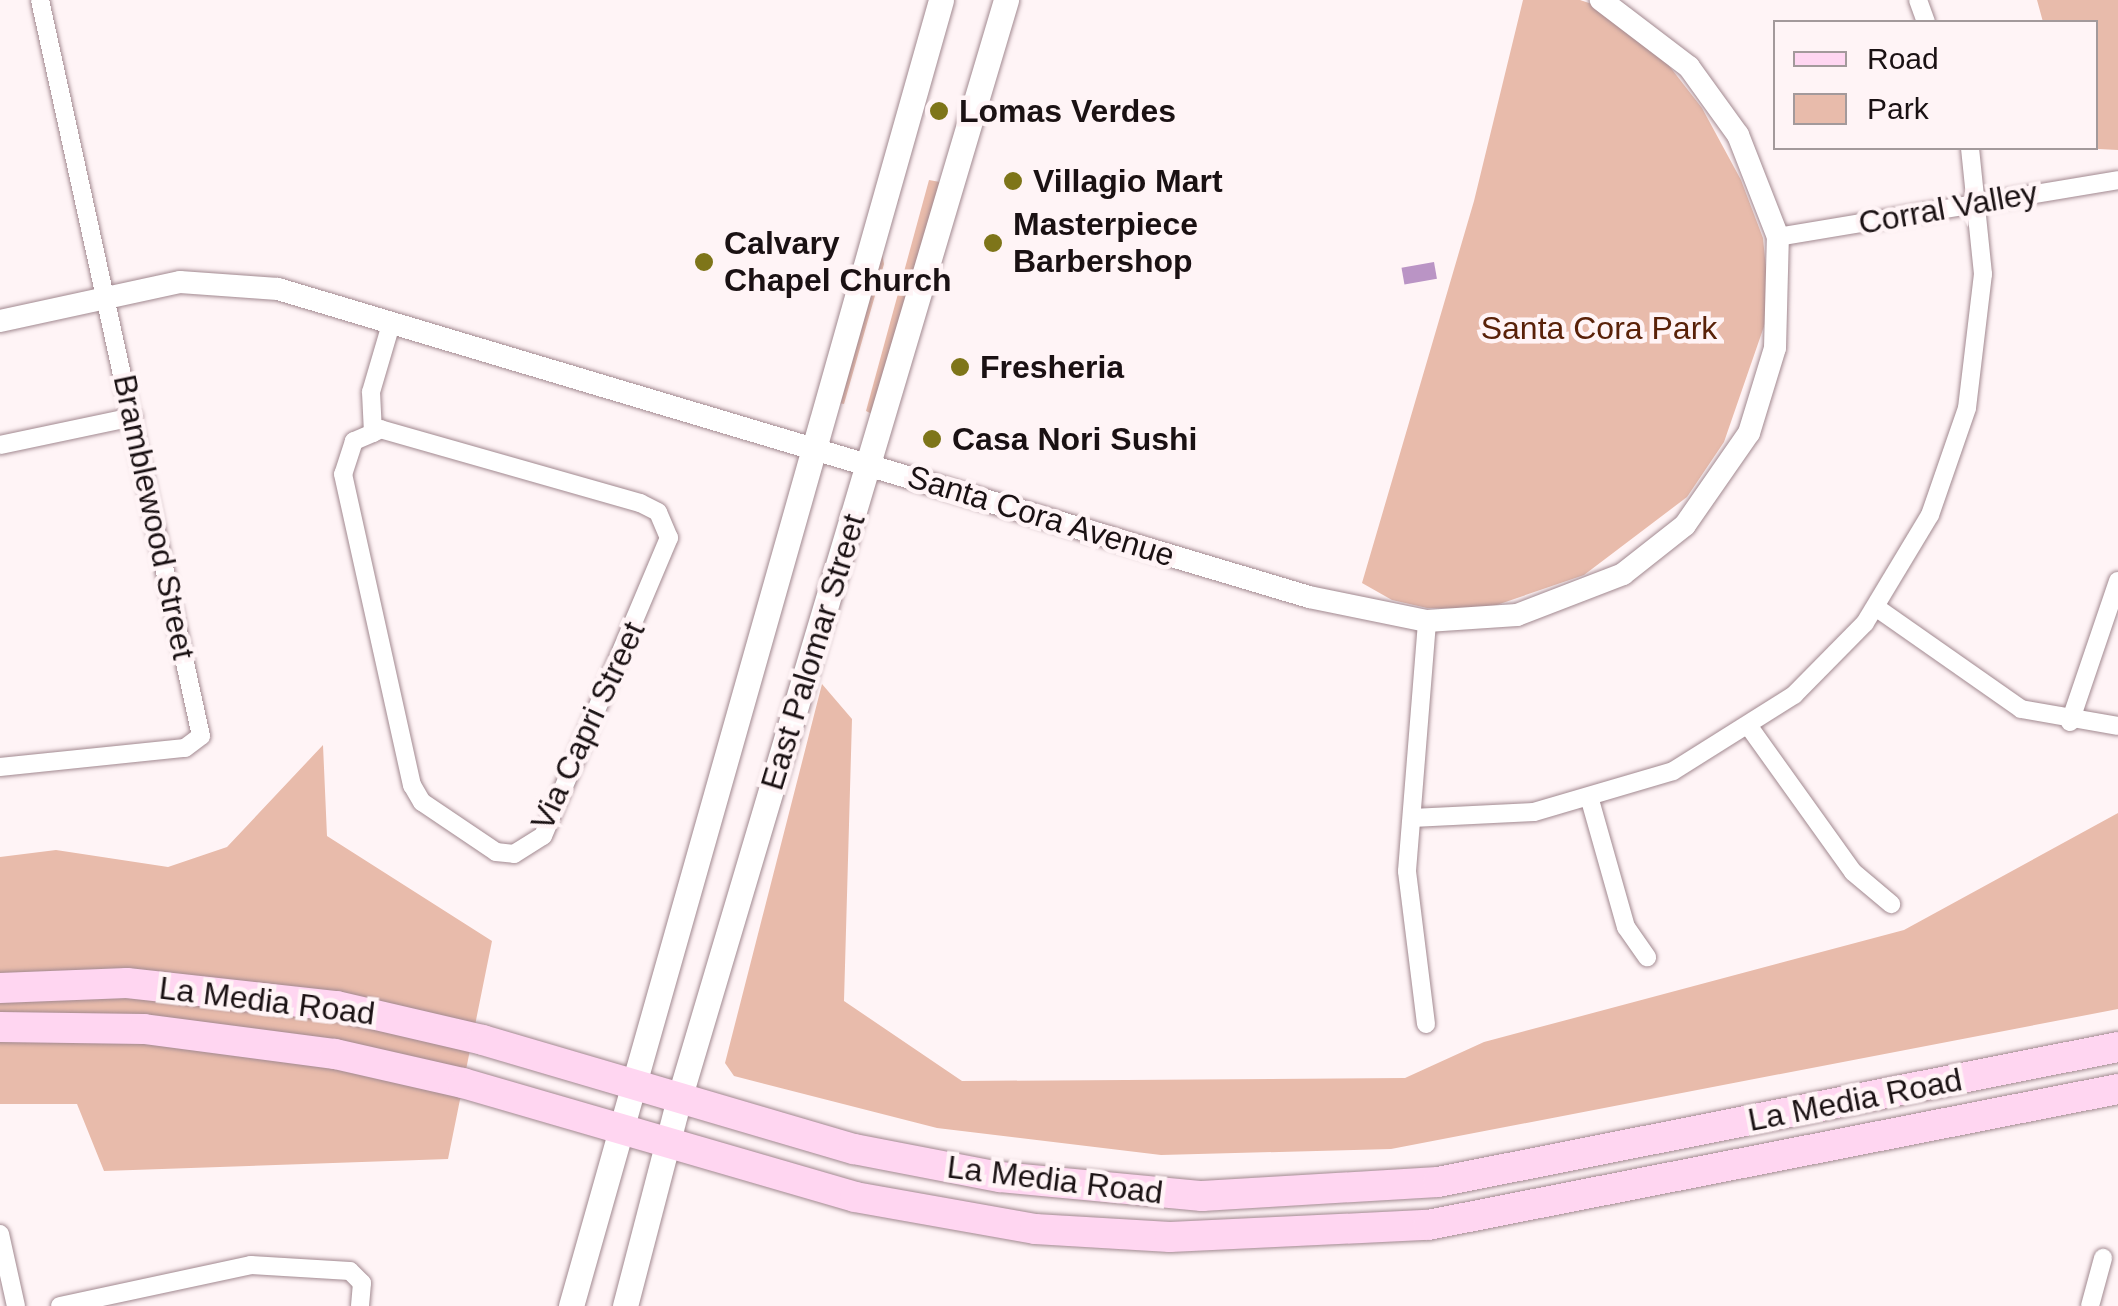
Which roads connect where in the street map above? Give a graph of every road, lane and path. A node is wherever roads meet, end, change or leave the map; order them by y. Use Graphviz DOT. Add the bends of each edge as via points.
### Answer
graph roads {
  1 [pos="40,0"];
  2 [pos="941,0"];
  3 [pos="1006,0"];
  4 [pos="1601,0"];
  5 [pos="1970,150"];
  6 [pos="2118,180"];
  7 [pos="1979,205"];
  8 [pos="1778,236"];
  9 [pos="105,297"];
  10 [pos="0,321"];
  11 [pos="391,324"];
  12 [pos="133,417"];
  13 [pos="372,432"];
  14 [pos="815,445"];
  15 [pos="0,446"];
  16 [pos="870,462"];
  17 [pos="2118,580"];
  18 [pos="1877,608"];
  19 [pos="1427,621"];
  20 [pos="2070,722"];
  21 [pos="2118,726"];
  22 [pos="1750,728"];
  23 [pos="0,767"];
  24 [pos="1590,800"];
  25 [pos="1412,818"];
  26 [pos="1891,904"];
  27 [pos="1646,957"];
  28 [pos="0,988"];
  29 [pos="1426,1024"];
  30 [pos="0,1027"];
  31 [pos="2118,1047"];
  32 [pos="630,1084"];
  33 [pos="2118,1089"];
  34 [pos="679,1099"];
  35 [pos="616,1128"];
  36 [pos="667,1145"];
  37 [pos="0,1234"];
  38 [pos="2102,1258"];
  39 [pos="16,1306"];
  40 [pos="60,1306"];
  41 [pos="360,1306"];
  42 [pos="571,1306"];
  43 [pos="624,1306"];
  44 [pos="2090,1306"];
  1 -- 9 [label="street, Bramblewood Street"];
  2 -- 14 [label="main road, East Palomar Street"];
  3 -- 16 [label="main road, East Palomar Street"];
  4 -- 8 [label="street, Santa Cora Avenue" via="1689,66 1751,160"];
  5 -- 7 [label="street"];
  6 -- 7 [label="street, Corral Valley"];
  7 -- 8 [label="street, Corral Valley"];
  7 -- 18 [label="street" via="1981,316 1966,408 1930,515"];
  8 -- 19 [label="street, Santa Cora Avenue" via="1778,320 1768,382 1736,458 1685,525 1624,574 1572,598 1517,615"];
  9 -- 10 [label="street, Santa Cora Avenue"];
  9 -- 11 [label="street, Santa Cora Avenue" via="220,281 278,289"];
  9 -- 12 [label="street, Bramblewood Street"];
  11 -- 13 [label="street" via="371,392"];
  11 -- 14 [label="street, Santa Cora Avenue"];
  12 -- 15 [label="street"];
  12 -- 23 [label="street, Bramblewood Street" via="202,736 185,748"];
  13 -- 13 [label="street, Via Capri Street" via="381,429 640,503 665,521 669,550 543,836 514,854 496,852 422,802 412,785 343,474 354,441"];
  14 -- 16 [label="street, Santa Cora Avenue"];
  14 -- 32 [label="main road, East Palomar Street"];
  16 -- 19 [label="street, Santa Cora Avenue" via="1309,597"];
  16 -- 34 [label="main road, East Palomar Street"];
  17 -- 20 [label="street"];
  18 -- 20 [label="street" via="1995,696"];
  18 -- 22 [label="street" via="1811,680"];
  19 -- 25 [label="street"];
  20 -- 21 [label="street"];
  22 -- 24 [label="street" via="1673,771"];
  22 -- 26 [label="street" via="1853,872"];
  24 -- 25 [label="street" via="1519,814"];
  24 -- 27 [label="street" via="1626,927"];
  25 -- 29 [label="street" via="1407,871"];
  28 -- 32 [label="main road, La Media Road" via="127,984 336,1006"];
  30 -- 35 [label="main road, La Media Road" via="144,1030 335,1054"];
  31 -- 34 [label="main road, La Media Road" via="1494,1172 1313,1194 1138,1193 1000,1177 854,1149"];
  32 -- 34 [label="main road, La Media Road"];
  32 -- 35 [label="main road, East Palomar Street"];
  33 -- 36 [label="main road, La Media Road" via="1502,1212 1248,1237 1082,1233 982,1222 855,1197"];
  34 -- 36 [label="main road, East Palomar Street"];
  35 -- 36 [label="main road, La Media Road"];
  35 -- 42 [label="main road, East Palomar Street"];
  36 -- 43 [label="main road, East Palomar Street"];
  37 -- 39 [label="street"];
  38 -- 44 [label="street"];
  40 -- 41 [label="street" via="251,1265 350,1270 362,1283"];
}
